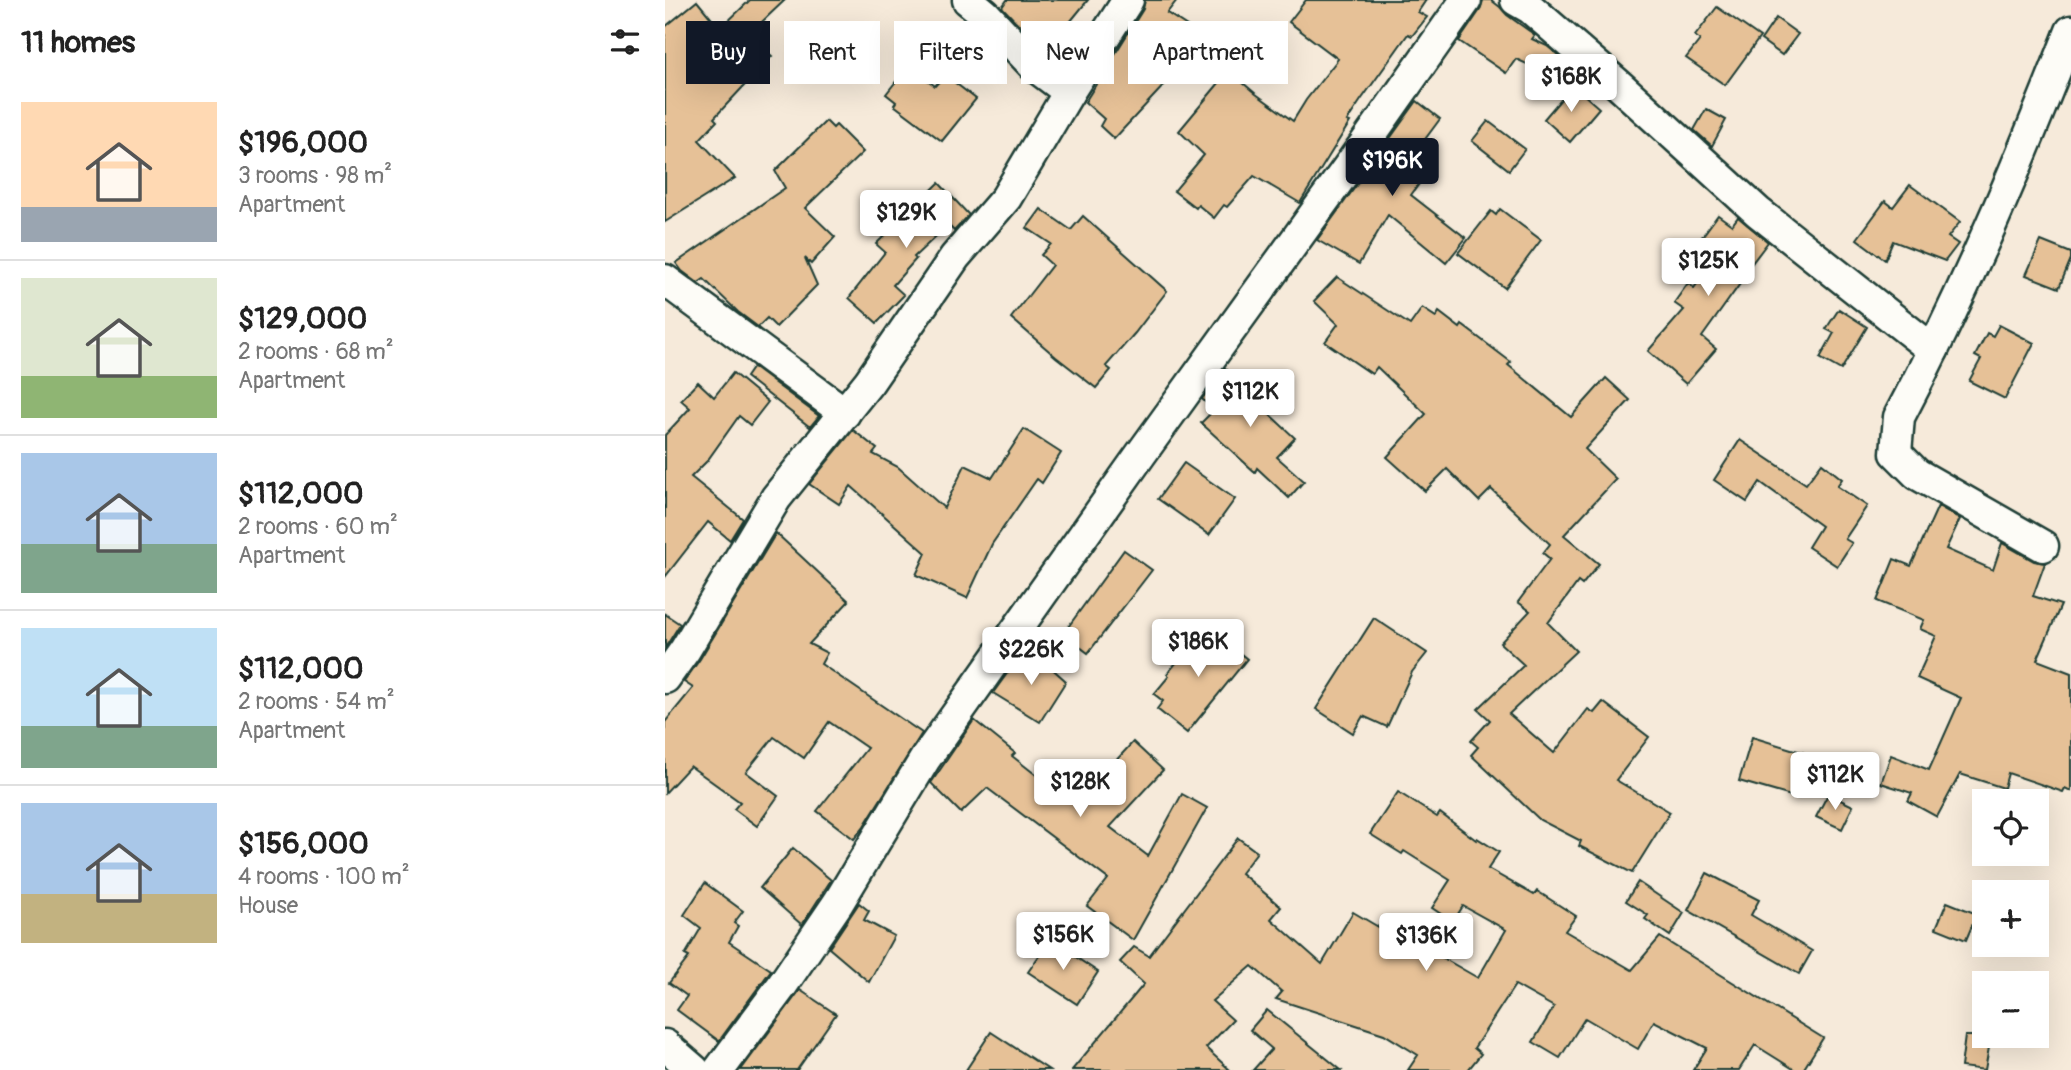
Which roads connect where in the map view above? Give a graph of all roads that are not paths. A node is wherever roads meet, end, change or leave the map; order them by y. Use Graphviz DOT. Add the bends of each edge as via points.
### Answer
graph roads {
  1 [pos="968,0"];
  2 [pos="1128,0"];
  3 [pos="1466,0"];
  4 [pos="1515,0"];
  5 [pos="2071,31"];
  6 [pos="1069,92"];
  7 [pos="665,280"];
  8 [pos="1933,350"];
  9 [pos="845,413"];
  10 [pos="2043,546"];
  11 [pos="665,678"];
  12 [pos="665,1045"];
  13 [pos="694,1070"];
  14 [pos="719,1070"];
  1 -- 6 [label="street" via="1033,65"];
  2 -- 6 [label="street"];
  3 -- 14 [label="street" via="925,759 838,903"];
  4 -- 8 [label="street" via="1620,86 1758,212"];
  5 -- 8 [label="street" via="2019,161"];
  6 -- 9 [label="street" via="1006,198 955,257"];
  7 -- 9 [label="street"];
  8 -- 10 [label="street" via="1899,417 1896,453 1917,474"];
  9 -- 11 [label="street" via="776,498"];
  12 -- 13 [label="street"];
}
